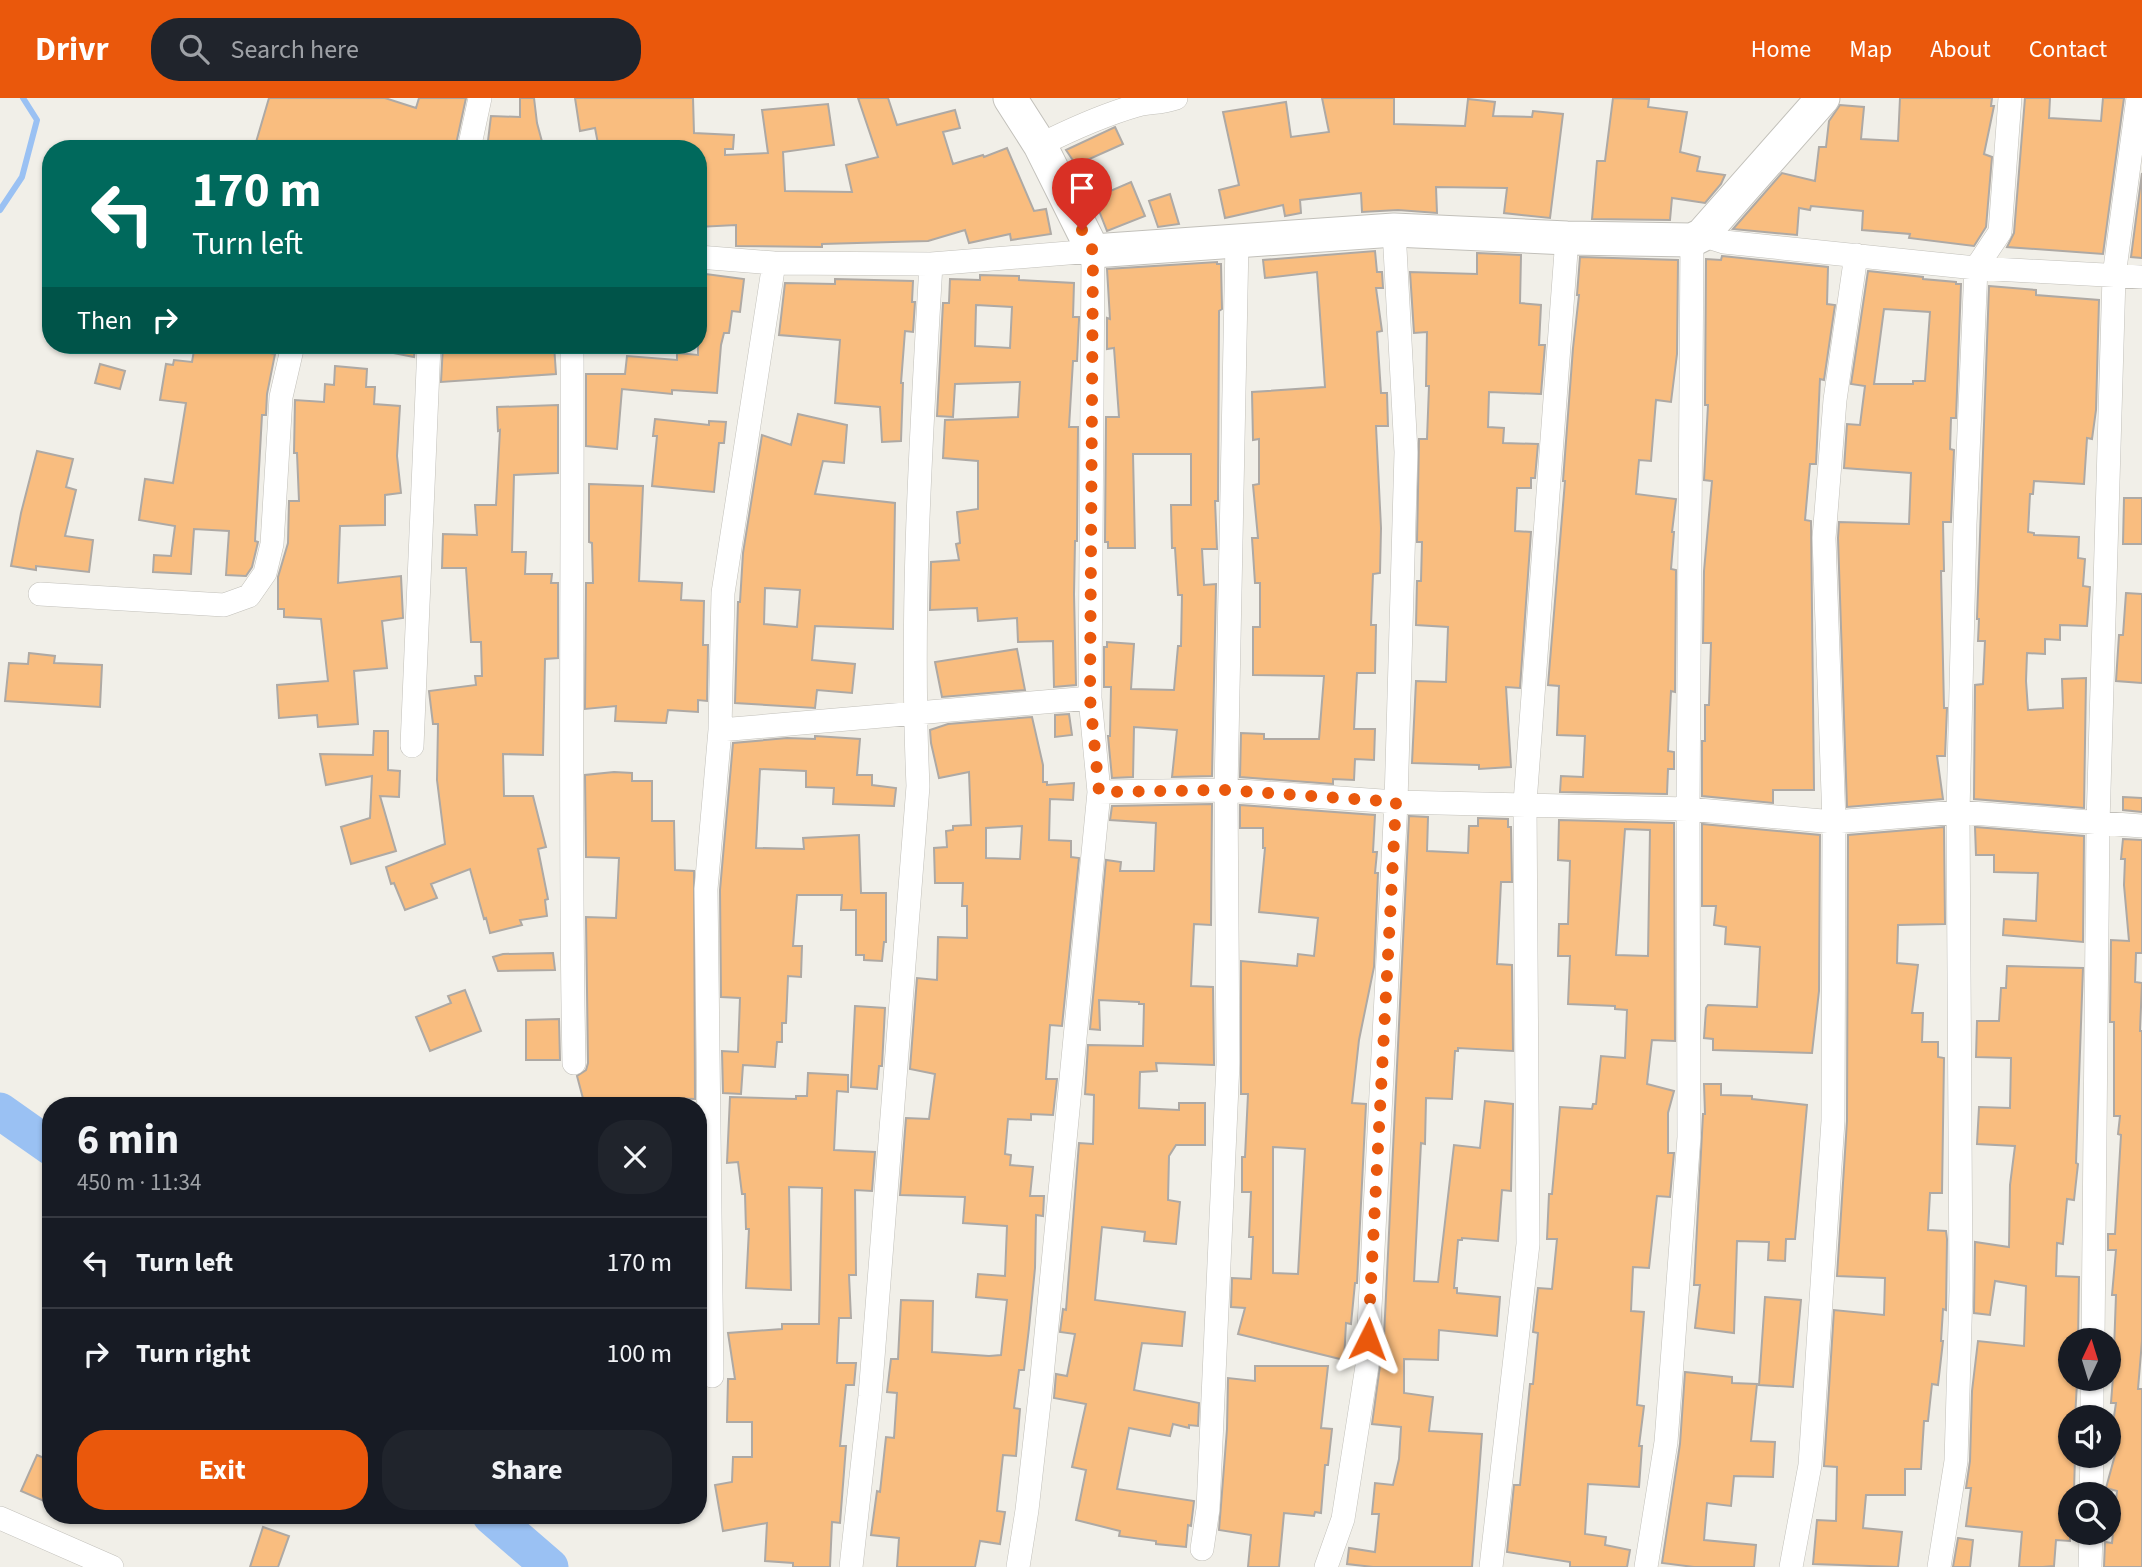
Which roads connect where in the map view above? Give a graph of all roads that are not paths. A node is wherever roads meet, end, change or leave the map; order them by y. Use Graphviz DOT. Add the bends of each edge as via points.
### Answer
graph roads {
  1 [pos="480,98"];
  2 [pos="1010,98"];
  3 [pos="1176,98"];
  4 [pos="1822,98"];
  5 [pos="2010,98"];
  6 [pos="2138,98"];
  7 [pos="471,140"];
  8 [pos="1040,145"];
  9 [pos="1394,230"];
  10 [pos="1697,237"];
  11 [pos="1567,238"];
  12 [pos="1237,242"];
  13 [pos="1093,251"];
  14 [pos="1856,255"];
  15 [pos="707,258"];
  16 [pos="774,263"];
  17 [pos="930,264"];
  18 [pos="1976,268"];
  19 [pos="2115,276"];
  20 [pos="2142,277"];
  21 [pos="291,354"];
  22 [pos="429,354"];
  23 [pos="572,354"];
  24 [pos="40,594"];
  25 [pos="1090,698"];
  26 [pos="914,713"];
  27 [pos="720,730"];
  28 [pos="412,746"];
  29 [pos="1226,790"];
  30 [pos="1099,792"];
  31 [pos="1396,802"];
  32 [pos="1525,803"];
  33 [pos="1688,809"];
  34 [pos="1958,812"];
  35 [pos="1834,822"];
  36 [pos="2098,824"];
  37 [pos="2142,826"];
  38 [pos="574,1063"];
  39 [pos="2093,1328"];
  40 [pos="712,1376"];
  41 [pos="0,1518"];
  42 [pos="2091,1545"];
  43 [pos="1202,1549"];
  44 [pos="113,1567"];
  45 [pos="851,1567"];
  46 [pos="1018,1567"];
  47 [pos="1326,1567"];
  48 [pos="1491,1567"];
  49 [pos="1646,1567"];
  50 [pos="1791,1567"];
  51 [pos="1939,1567"];
  52 [pos="2090,1567"];
  1 -- 7 [label="street"];
  2 -- 8 [label="street"];
  3 -- 8 [label="street" via="1087,121"];
  4 -- 10 [label="street"];
  5 -- 18 [label="street" via="2000,232"];
  6 -- 19 [label="street"];
  8 -- 13 [label="street"];
  9 -- 11 [label="street"];
  9 -- 12 [label="street"];
  9 -- 31 [label="street" via="1406,452"];
  10 -- 11 [label="street"];
  10 -- 14 [label="street"];
  10 -- 33 [label="street"];
  11 -- 32 [label="street"];
  12 -- 13 [label="street"];
  12 -- 29 [label="street"];
  13 -- 17 [label="street"];
  13 -- 25 [label="street"];
  14 -- 18 [label="street"];
  14 -- 35 [label="street" via="1835,400 1824,538"];
  15 -- 16 [label="street"];
  16 -- 17 [label="street"];
  16 -- 27 [label="street" via="723,593"];
  17 -- 26 [label="street" via="918,493"];
  18 -- 19 [label="street"];
  18 -- 34 [label="street"];
  19 -- 20 [label="street"];
  19 -- 36 [label="street"];
  21 -- 24 [label="street" via="281,397 272,544 265,573 249,596 224,605"];
  22 -- 28 [label="street"];
  23 -- 38 [label="street"];
  25 -- 26 [label="street"];
  25 -- 30 [label="street"];
  26 -- 27 [label="street"];
  26 -- 45 [label="street" via="918,786 870,1396"];
  27 -- 40 [label="street" via="706,889"];
  29 -- 30 [label="street"];
  29 -- 31 [label="street"];
  29 -- 43 [label="street" via="1228,1063 1208,1509"];
  30 -- 46 [label="street" via="1041,1386"];
  31 -- 32 [label="street"];
  31 -- 47 [label="street" via="1367,1366 1343,1519"];
  32 -- 33 [label="street"];
  32 -- 48 [label="street" via="1528,1244"];
  33 -- 35 [label="street"];
  33 -- 49 [label="street" via="1689,1137 1666,1442"];
  34 -- 35 [label="street"];
  34 -- 36 [label="street"];
  34 -- 51 [label="street" via="1961,1290 1956,1461"];
  35 -- 50 [label="street" via="1833,1121 1810,1465"];
  36 -- 37 [label="street"];
  36 -- 39 [label="street"];
  41 -- 44 [label="street"];
  42 -- 52 [label="street"];
}
